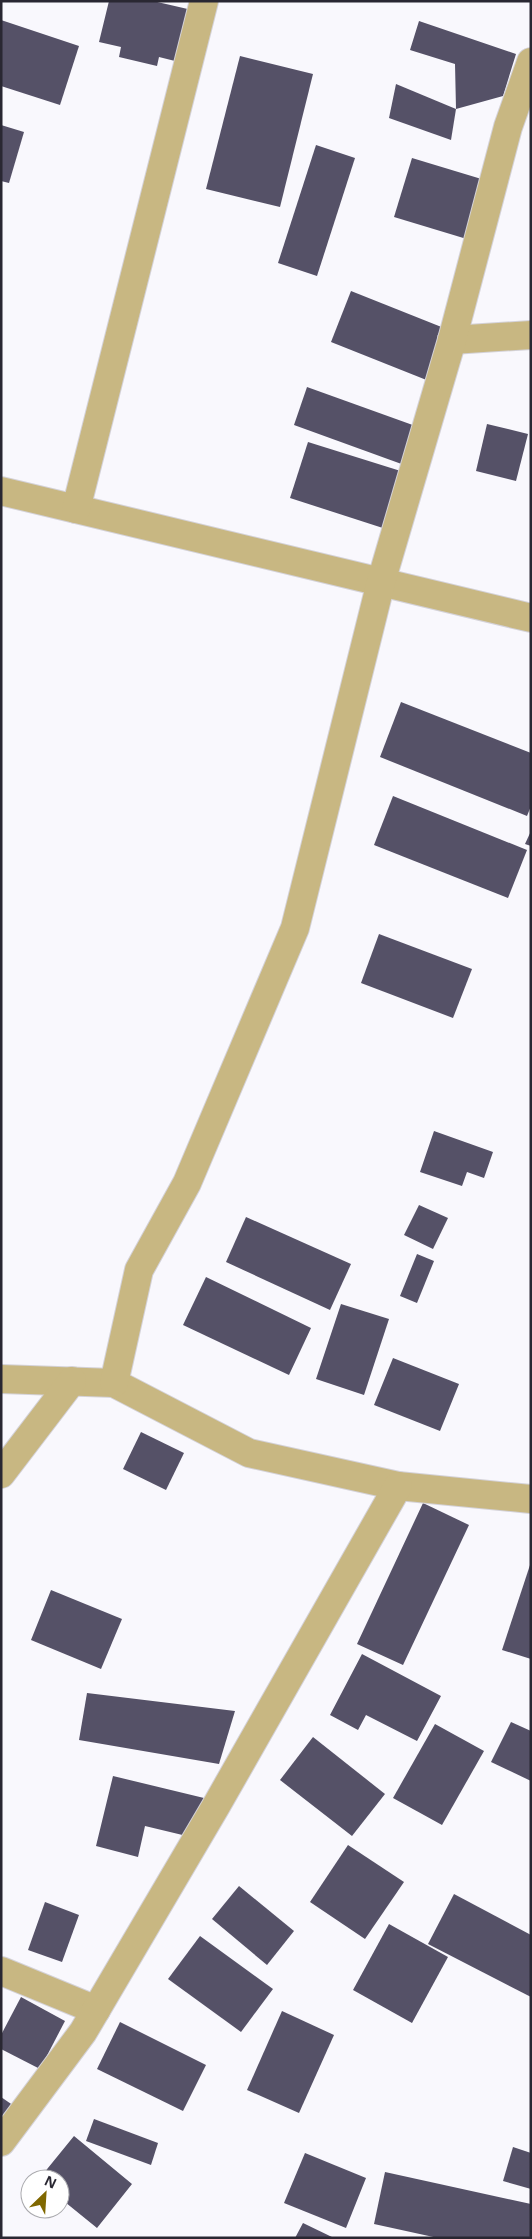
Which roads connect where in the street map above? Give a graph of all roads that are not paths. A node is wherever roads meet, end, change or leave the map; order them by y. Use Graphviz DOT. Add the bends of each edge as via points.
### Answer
graph roads {
  1 [pos="204,1"];
  2 [pos="531,62"];
  3 [pos="531,336"];
  4 [pos="452,340"];
  5 [pos="1,490"];
  6 [pos="76,508"];
  7 [pos="381,582"];
  8 [pos="531,618"];
  9 [pos="1,1379"];
  10 [pos="72,1381"];
  11 [pos="114,1383"];
  12 [pos="1,1474"];
  13 [pos="398,1486"];
  14 [pos="531,1500"];
  15 [pos="1,1971"];
  16 [pos="96,2010"];
  17 [pos="1,2142"];
  1 -- 6 [label="street"];
  2 -- 4 [label="street" via="508,127"];
  3 -- 4 [label="street"];
  4 -- 7 [label="street"];
  5 -- 6 [label="street"];
  6 -- 7 [label="street"];
  7 -- 8 [label="street"];
  7 -- 11 [label="street" via="295,928 187,1183 140,1270"];
  9 -- 10 [label="street"];
  10 -- 11 [label="street"];
  10 -- 12 [label="street"];
  11 -- 13 [label="street" via="248,1453"];
  13 -- 14 [label="street"];
  13 -- 16 [label="street"];
  15 -- 16 [label="street"];
  16 -- 17 [label="street"];
}
